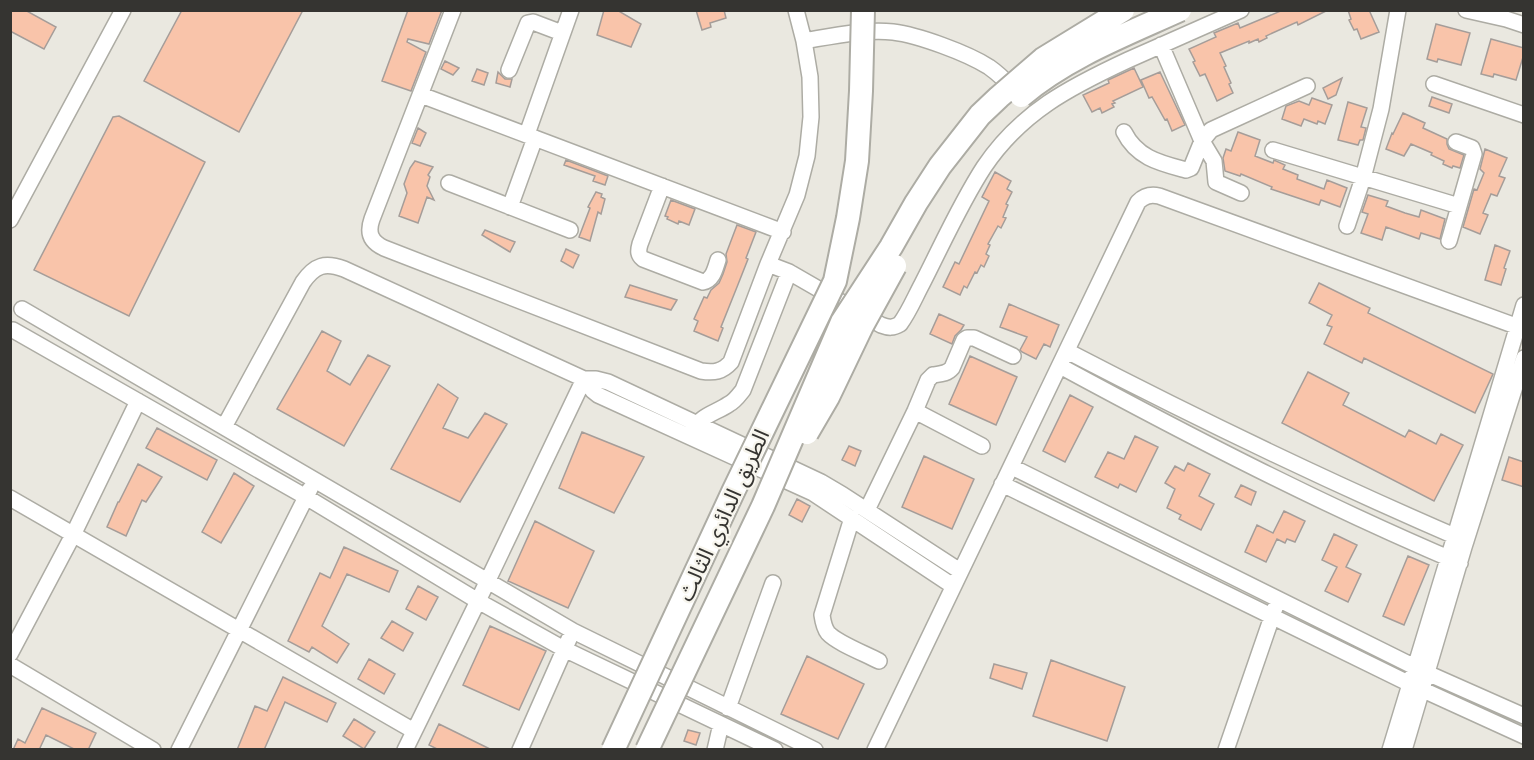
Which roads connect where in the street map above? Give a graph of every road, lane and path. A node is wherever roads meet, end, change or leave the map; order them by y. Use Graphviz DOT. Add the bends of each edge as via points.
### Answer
graph roads {
  1 [pos="123,10"];
  2 [pos="453,10"];
  3 [pos="571,10"];
  4 [pos="796,10"];
  5 [pos="862,10"];
  6 [pos="1123,10"];
  7 [pos="1180,10"];
  8 [pos="1241,10"];
  9 [pos="1398,10"];
  10 [pos="1466,10"];
  11 [pos="1524,25"];
  12 [pos="562,33"];
  13 [pos="804,41"];
  14 [pos="1161,45"];
  15 [pos="509,70"];
  16 [pos="1434,84"];
  17 [pos="1306,86"];
  18 [pos="421,94"];
  19 [pos="1035,112"];
  20 [pos="1524,115"];
  21 [pos="1124,132"];
  22 [pos="531,136"];
  23 [pos="1202,141"];
  24 [pos="1456,142"];
  25 [pos="1273,150"];
  26 [pos="1363,178"];
  27 [pos="449,183"];
  28 [pos="662,186"];
  29 [pos="1241,193"];
  30 [pos="1459,206"];
  31 [pos="510,207"];
  32 [pos="10,220"];
  33 [pos="1347,226"];
  34 [pos="570,230"];
  35 [pos="783,232"];
  36 [pos="1449,241"];
  37 [pos="718,260"];
  38 [pos="768,264"];
  39 [pos="789,273"];
  40 [pos="1524,305"];
  41 [pos="22,309"];
  42 [pos="1520,328"];
  43 [pos="13,330"];
  44 [pos="1067,351"];
  45 [pos="1013,356"];
  46 [pos="1524,358"];
  47 [pos="1060,366"];
  48 [pos="584,379"];
  49 [pos="138,402"];
  50 [pos="915,411"];
  51 [pos="224,428"];
  52 [pos="694,430"];
  53 [pos="982,446"];
  54 [pos="1011,466"];
  55 [pos="314,481"];
  56 [pos="1002,483"];
  57 [pos="306,497"];
  58 [pos="10,498"];
  59 [pos="763,506"];
  60 [pos="867,510"];
  61 [pos="852,518"];
  62 [pos="73,535"];
  63 [pos="1461,539"];
  64 [pos="1454,560"];
  65 [pos="960,571"];
  66 [pos="487,582"];
  67 [pos="773,583"];
  68 [pos="953,586"];
  69 [pos="1278,599"];
  70 [pos="478,601"];
  71 [pos="1272,616"];
  72 [pos="239,631"];
  73 [pos="573,631"];
  74 [pos="564,649"];
  75 [pos="10,654"];
  76 [pos="879,661"];
  77 [pos="10,665"];
  78 [pos="1421,670"];
  79 [pos="1416,687"];
  80 [pos="728,708"];
  81 [pos="1524,716"];
  82 [pos="721,724"];
  83 [pos="414,731"];
  84 [pos="1524,736"];
  85 [pos="153,750"];
  86 [pos="179,750"];
  87 [pos="405,750"];
  88 [pos="519,750"];
  89 [pos="613,750"];
  90 [pos="647,750"];
  91 [pos="715,750"];
  92 [pos="775,750"];
  93 [pos="815,750"];
  94 [pos="875,750"];
  95 [pos="1226,750"];
  96 [pos="1390,750"];
  97 [pos="1404,750"];
  1 -- 32 [label="street"];
  2 -- 18 [label="street"];
  3 -- 12 [label="street"];
  4 -- 13 [label="street"];
  5 -- 89 [label="highway, الطريق الدائري الثالث, bridge" via="857,161 835,281"];
  6 -- 59 [label="highway, الطريق الدائري الثالث, bridge" via="1043,59 980,116 940,166 842,322"];
  7 -- 59 [label="highway, bridge" via="1116,39 1040,81 984,131 950,171 862,326 828,398"];
  8 -- 14 [label="street"];
  9 -- 26 [label="street" via="1381,109"];
  10 -- 11 [label="street"];
  12 -- 15 [label="street" via="528,23"];
  12 -- 22 [label="street"];
  13 -- 19 [label="street" via="894,32 928,41 988,66"];
  13 -- 35 [label="street" via="812,117 807,156"];
  14 -- 19 [label="street" via="1083,81"];
  14 -- 23 [label="street"];
  16 -- 20 [label="street"];
  17 -- 23 [label="street" via="1215,128"];
  18 -- 22 [label="street"];
  18 -- 38 [label="street" via="369,226 372,240 384,248 713,373 731,362"];
  19 -- 39 [label="street" via="984,166 900,324 881,325"];
  21 -- 23 [label="street" via="1143,155 1186,170 1191,168"];
  22 -- 28 [label="street"];
  22 -- 31 [label="street"];
  23 -- 29 [label="street" via="1214,161 1216,182"];
  24 -- 30 [label="street" via="1472,148 1474,154"];
  25 -- 26 [label="street"];
  26 -- 30 [label="street"];
  26 -- 33 [label="street"];
  27 -- 31 [label="street"];
  28 -- 35 [label="street"];
  28 -- 37 [label="street" via="640,244 640,257 703,282 710,280"];
  30 -- 36 [label="street"];
  31 -- 34 [label="street"];
  35 -- 38 [label="street"];
  38 -- 39 [label="street"];
  39 -- 52 [label="street" via="743,390"];
  40 -- 42 [label="street"];
  41 -- 51 [label="street"];
  42 -- 44 [label="street" via="1153,195 1138,202"];
  42 -- 63 [label="street"];
  43 -- 49 [label="street"];
  44 -- 47 [label="street"];
  44 -- 63 [label="street" via="1357,493"];
  45 -- 50 [label="street" via="967,338 950,371 930,377"];
  46 -- 63 [label="street"];
  47 -- 54 [label="street"];
  47 -- 64 [label="street" via="1242,461"];
  48 -- 51 [label="street" via="344,269 321,266 303,282"];
  48 -- 52 [label="street" via="608,382"];
  48 -- 66 [label="street"];
  49 -- 57 [label="street"];
  49 -- 62 [label="street"];
  50 -- 53 [label="street"];
  50 -- 60 [label="street"];
  51 -- 55 [label="street"];
  52 -- 60 [label="street" via="810,477"];
  52 -- 61 [label="street"];
  54 -- 56 [label="street"];
  54 -- 69 [label="street"];
  55 -- 57 [label="street"];
  55 -- 66 [label="street"];
  56 -- 65 [label="street"];
  56 -- 71 [label="street"];
  57 -- 70 [label="street"];
  57 -- 72 [label="street"];
  58 -- 62 [label="street"];
  59 -- 90 [label="highway, الطريق الدائري الثالث, bridge"];
  60 -- 65 [label="street"];
  61 -- 68 [label="street"];
  61 -- 76 [label="street" via="822,615 823,624 835,638"];
  62 -- 72 [label="street"];
  62 -- 75 [label="street"];
  63 -- 64 [label="street"];
  64 -- 78 [label="street"];
  65 -- 68 [label="street"];
  66 -- 70 [label="street"];
  66 -- 73 [label="street"];
  67 -- 80 [label="street"];
  68 -- 94 [label="street"];
  69 -- 71 [label="street"];
  69 -- 78 [label="street"];
  70 -- 74 [label="street"];
  70 -- 83 [label="street"];
  71 -- 79 [label="street"];
  71 -- 95 [label="street"];
  72 -- 83 [label="street"];
  72 -- 86 [label="street"];
  73 -- 74 [label="street"];
  73 -- 80 [label="street"];
  74 -- 82 [label="street"];
  74 -- 88 [label="street"];
  77 -- 85 [label="street"];
  78 -- 79 [label="street"];
  78 -- 81 [label="street"];
  79 -- 84 [label="street"];
  79 -- 96 [label="street"];
  79 -- 97 [label="street"];
  80 -- 93 [label="street"];
  82 -- 91 [label="street"];
  82 -- 92 [label="street"];
  83 -- 87 [label="street"];
}
